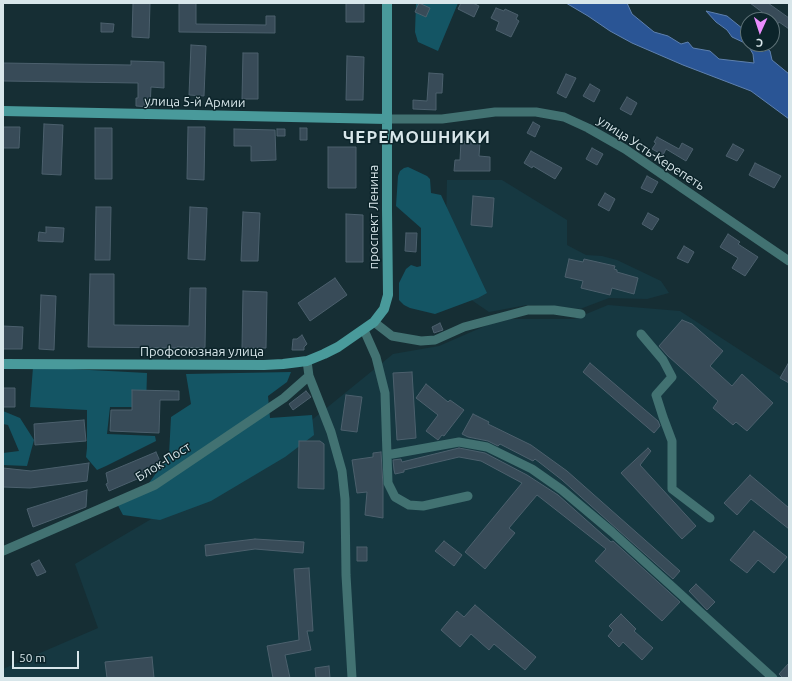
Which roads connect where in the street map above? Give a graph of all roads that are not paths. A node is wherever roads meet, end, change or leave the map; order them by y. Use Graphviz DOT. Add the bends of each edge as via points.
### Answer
graph roads {
  1 [pos="387,3"];
  2 [pos="3,111"];
  3 [pos="387,119"];
  4 [pos="789,261"];
  5 [pos="384,309"];
  6 [pos="581,314"];
  7 [pos="374,322"];
  8 [pos="364,330"];
  9 [pos="641,334"];
  10 [pos="306,361"];
  11 [pos="3,364"];
  12 [pos="309,376"];
  13 [pos="387,455"];
  14 [pos="468,496"];
  15 [pos="710,518"];
  16 [pos="3,551"];
  17 [pos="352,678"];
  18 [pos="773,678"];
  1 -- 3 [label="main road, проспект Ленина"];
  2 -- 3 [label="main road, улица 5-й Армии"];
  3 -- 4 [label="street, улица Усть-Керепеть" via="442,119 495,112 536,112 564,118 625,149"];
  3 -- 5 [label="main road, проспект Ленина" via="388,295"];
  5 -- 7 [label="main road, Профсоюзная улица"];
  6 -- 7 [label="street" via="528,310 464,327 435,340 421,341 392,336"];
  7 -- 8 [label="main road, Профсоюзная улица"];
  8 -- 10 [label="main road, Профсоюзная улица"];
  8 -- 13 [label="street" via="376,357 385,393"];
  9 -- 15 [label="street" via="663,360 672,376 656,395 672,441 672,488"];
  10 -- 11 [label="main road, Профсоюзная улица" via="264,365"];
  10 -- 12 [label="street"];
  12 -- 16 [label="street, Блок-Пост" via="284,398 155,485"];
  12 -- 17 [label="street" via="331,432 342,471"];
  13 -- 14 [label="street" via="388,483 395,497 408,505 423,506"];
  13 -- 18 [label="street" via="459,442 487,447 532,469 562,490 612,532"];
}
